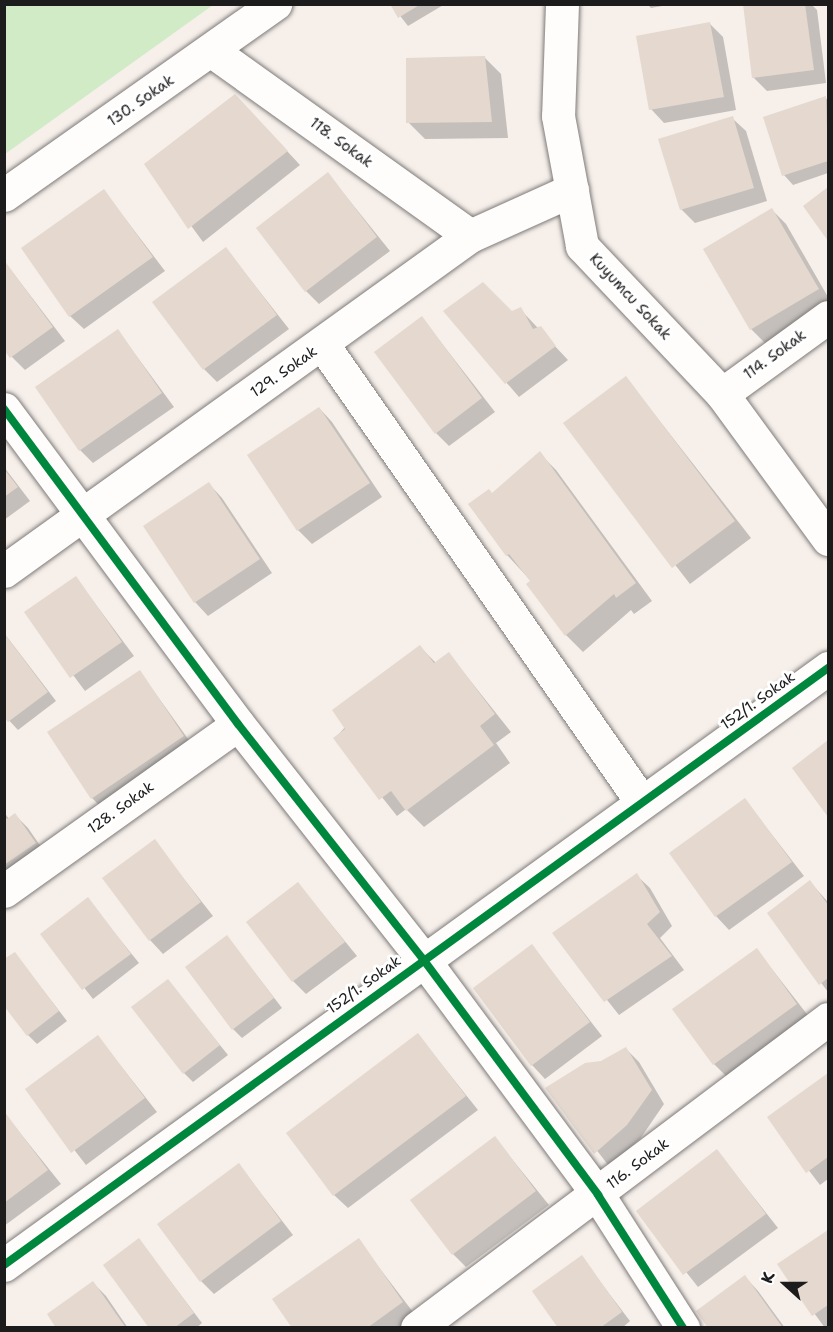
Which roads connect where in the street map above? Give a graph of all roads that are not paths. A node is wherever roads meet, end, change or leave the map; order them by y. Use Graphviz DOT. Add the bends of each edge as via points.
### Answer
graph roads {
  1 [pos="275,4"];
  2 [pos="562,4"];
  3 [pos="212,51"];
  4 [pos="572,190"];
  5 [pos="4,195"];
  6 [pos="470,236"];
  7 [pos="828,317"];
  8 [pos="323,345"];
  9 [pos="722,394"];
  10 [pos="4,409"];
  11 [pos="82,517"];
  12 [pos="828,539"];
  13 [pos="4,571"];
  14 [pos="828,668"];
  15 [pos="238,724"];
  16 [pos="641,801"];
  17 [pos="4,891"];
  18 [pos="423,959"];
  19 [pos="828,1019"];
  20 [pos="598,1195"];
  21 [pos="4,1265"];
  22 [pos="417,1328"];
  23 [pos="683,1328"];
  1 -- 3 [label="street, 130. Sokak"];
  2 -- 4 [label="street, Kuyumcu Sokak" via="558,116"];
  3 -- 5 [label="street, 130. Sokak"];
  3 -- 6 [label="street, 118. Sokak"];
  4 -- 6 [label="street, 129. Sokak"];
  4 -- 9 [label="street, Kuyumcu Sokak" via="582,246"];
  6 -- 8 [label="street, 129. Sokak"];
  7 -- 9 [label="street, 114. Sokak"];
  8 -- 11 [label="street, 129. Sokak" via="116,488"];
  8 -- 16 [label="street"];
  9 -- 12 [label="street, Kuyumcu Sokak"];
  10 -- 11 [label="street"];
  11 -- 13 [label="street, 129. Sokak"];
  11 -- 15 [label="street"];
  14 -- 16 [label="street, 152/1. Sokak"];
  15 -- 17 [label="street, 128. Sokak"];
  15 -- 18 [label="street"];
  16 -- 18 [label="street, 152/1. Sokak"];
  18 -- 20 [label="street"];
  18 -- 21 [label="street, 152/1. Sokak"];
  19 -- 20 [label="street, 116. Sokak"];
  20 -- 22 [label="street, 116. Sokak"];
  20 -- 23 [label="street"];
}
